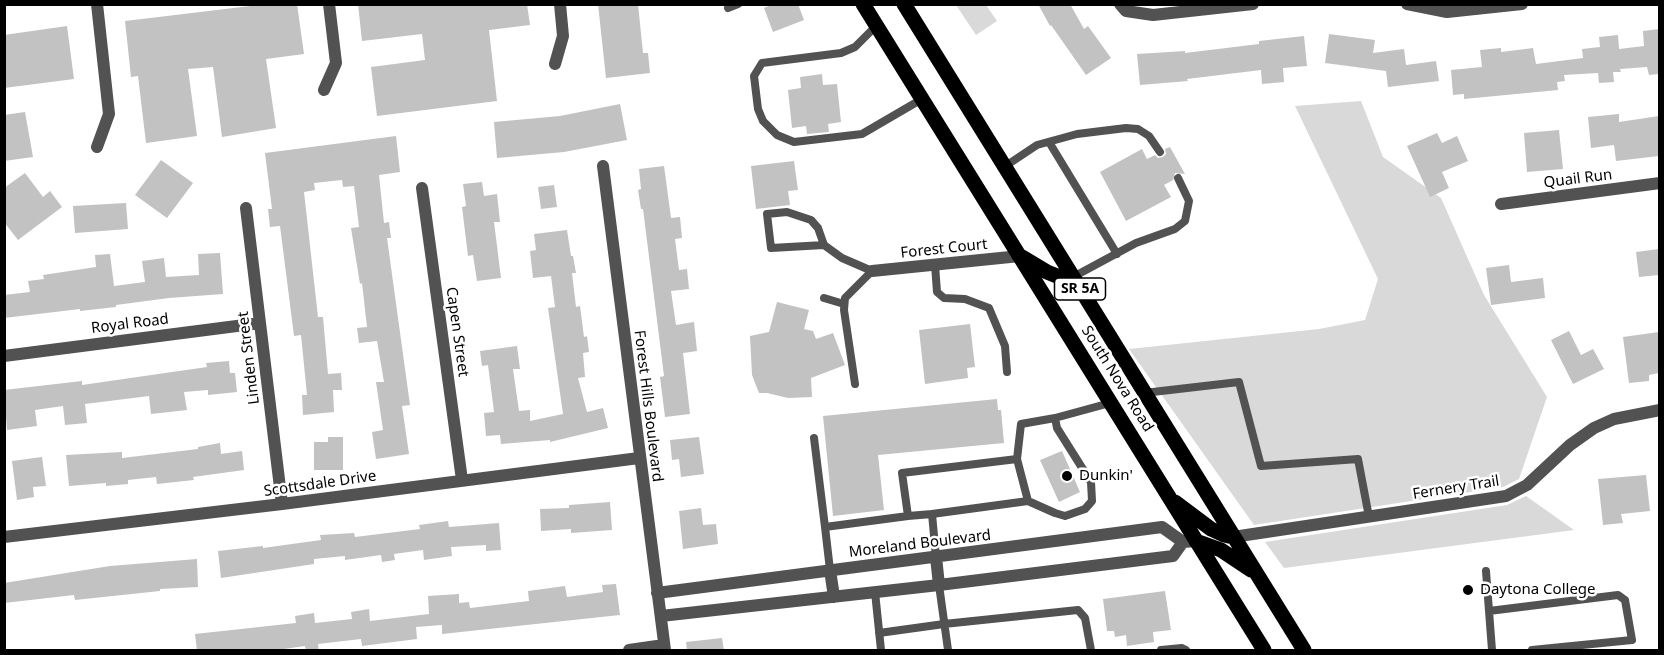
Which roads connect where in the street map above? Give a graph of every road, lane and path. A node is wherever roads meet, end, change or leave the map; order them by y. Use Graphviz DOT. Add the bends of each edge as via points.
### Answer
graph roads {
  1 [pos="97,4"];
  2 [pos="329,4"];
  3 [pos="560,4"];
  4 [pos="738,4"];
  5 [pos="863,4"];
  6 [pos="904,4"];
  7 [pos="1120,4"];
  8 [pos="1253,4"];
  9 [pos="1407,4"];
  10 [pos="1522,4"];
  11 [pos="728,8"];
  12 [pos="876,26"];
  13 [pos="555,64"];
  14 [pos="324,90"];
  15 [pos="922,99"];
  16 [pos="1049,142"];
  17 [pos="97,147"];
  18 [pos="1160,152"];
  19 [pos="603,166"];
  20 [pos="1004,167"];
  21 [pos="1178,178"];
  22 [pos="1659,183"];
  23 [pos="422,188"];
  24 [pos="1501,204"];
  25 [pos="246,208"];
  26 [pos="824,245"];
  27 [pos="1117,254"];
  28 [pos="1020,256"];
  29 [pos="935,265"];
  30 [pos="872,271"];
  31 [pos="1073,278"];
  32 [pos="825,298"];
  33 [pos="844,303"];
  34 [pos="260,323"];
  35 [pos="4,356"];
  36 [pos="1007,372"];
  37 [pos="855,384"];
  38 [pos="1144,393"];
  39 [pos="1110,403"];
  40 [pos="1659,410"];
  41 [pos="1055,418"];
  42 [pos="814,438"];
  43 [pos="639,458"];
  44 [pos="1017,459"];
  45 [pos="462,480"];
  46 [pos="1168,496"];
  47 [pos="1028,501"];
  48 [pos="282,504"];
  49 [pos="932,514"];
  50 [pos="908,516"];
  51 [pos="1369,517"];
  52 [pos="825,527"];
  53 [pos="4,537"];
  54 [pos="1233,537"];
  55 [pos="1189,541"];
  56 [pos="936,557"];
  57 [pos="830,570"];
  58 [pos="1486,571"];
  59 [pos="1256,573"];
  60 [pos="939,585"];
  61 [pos="875,592"];
  62 [pos="657,593"];
  63 [pos="834,597"];
  64 [pos="1490,611"];
  65 [pos="661,616"];
  66 [pos="944,624"];
  67 [pos="879,633"];
  68 [pos="1632,640"];
  69 [pos="664,648"];
  70 [pos="1586,648"];
  71 [pos="629,651"];
  72 [pos="881,651"];
  73 [pos="948,651"];
  74 [pos="1091,651"];
  75 [pos="1161,651"];
  76 [pos="1186,651"];
  77 [pos="1264,651"];
  78 [pos="1304,651"];
  79 [pos="1492,651"];
  80 [pos="1532,651"];
  81 [pos="1633,651"];
  1 -- 17 [label="street" via="109,114"];
  2 -- 14 [label="street" via="336,63"];
  3 -- 13 [label="street" via="563,36"];
  4 -- 11 [label="lane"];
  5 -- 12 [label="main road, South Nova Road / SR 5A"];
  6 -- 20 [label="main road, South Nova Road / SR 5A"];
  7 -- 8 [label="street" via="1126,11 1154,15"];
  9 -- 10 [label="street" via="1447,12"];
  12 -- 15 [label="main road, South Nova Road / SR 5A"];
  12 -- 15 [label="lane" via="855,47 841,53 762,63 754,76 763,121 777,135 794,142 862,134"];
  15 -- 28 [label="main road, South Nova Road / SR 5A"];
  16 -- 18 [label="lane" via="1077,134 1138,129 1149,136"];
  16 -- 20 [label="lane" via="1037,145"];
  16 -- 27 [label="lane"];
  19 -- 43 [label="street, Forest Hills Boulevard"];
  20 -- 31 [label="main road, South Nova Road / SR 5A"];
  21 -- 27 [label="lane" via="1188,201 1185,220 1175,229"];
  22 -- 24 [label="street, Quail Run"];
  23 -- 45 [label="street, Capen Street"];
  25 -- 34 [label="street, Linden Street"];
  26 -- 26 [label="lane" via="771,248 767,214 787,212 811,220"];
  26 -- 30 [label="lane"];
  27 -- 31 [label="lane"];
  28 -- 29 [label="street, Forest Court"];
  28 -- 31 [label="main road" via="1047,272"];
  28 -- 39 [label="main road, South Nova Road / SR 5A"];
  29 -- 30 [label="street, Forest Court"];
  29 -- 36 [label="lane" via="937,292 944,298 964,299 989,308 1005,346"];
  30 -- 33 [label="lane"];
  31 -- 38 [label="main road, South Nova Road / SR 5A"];
  32 -- 33 [label="lane"];
  33 -- 37 [label="lane"];
  34 -- 35 [label="street, Royal Road"];
  34 -- 48 [label="street, Linden Street"];
  38 -- 51 [label="lane" via="1239,382 1261,466 1358,459"];
  38 -- 54 [label="main road, South Nova Road / SR 5A"];
  39 -- 41 [label="lane"];
  39 -- 46 [label="main road, South Nova Road / SR 5A"];
  40 -- 51 [label="street, Fernery Trail" via="1614,419 1594,428 1527,485 1506,496"];
  41 -- 44 [label="lane" via="1020,424"];
  41 -- 47 [label="lane" via="1057,428 1091,482 1092,501 1065,516"];
  42 -- 52 [label="lane"];
  43 -- 45 [label="street, Scottsdale Drive"];
  43 -- 62 [label="street, Forest Hills Boulevard"];
  44 -- 47 [label="lane"];
  44 -- 50 [label="lane" via="902,473"];
  45 -- 48 [label="street, Scottsdale Drive"];
  46 -- 54 [label="main road" via="1211,529"];
  46 -- 55 [label="main road, South Nova Road / SR 5A"];
  47 -- 49 [label="lane"];
  48 -- 53 [label="street, Scottsdale Drive"];
  49 -- 50 [label="lane"];
  49 -- 56 [label="lane"];
  50 -- 52 [label="lane"];
  51 -- 54 [label="street, Fernery Trail"];
  52 -- 57 [label="lane"];
  54 -- 59 [label="main road, South Nova Road / SR 5A"];
  55 -- 56 [label="street, Moreland Boulevard" via="1162,527"];
  55 -- 59 [label="main road" via="1221,550"];
  55 -- 60 [label="street" via="1173,556"];
  55 -- 77 [label="main road, South Nova Road / SR 5A"];
  56 -- 57 [label="street, Moreland Boulevard"];
  56 -- 60 [label="street"];
  57 -- 62 [label="street, Moreland Boulevard"];
  57 -- 63 [label="street"];
  58 -- 64 [label="lane"];
  59 -- 78 [label="main road, South Nova Road / SR 5A"];
  60 -- 61 [label="street"];
  60 -- 66 [label="lane"];
  61 -- 63 [label="street"];
  61 -- 67 [label="lane"];
  62 -- 65 [label="street, Forest Hills Boulevard"];
  63 -- 65 [label="street"];
  64 -- 68 [label="lane" via="1618,596 1625,600"];
  64 -- 79 [label="lane"];
  65 -- 69 [label="street, Forest Hills Boulevard"];
  66 -- 67 [label="lane"];
  66 -- 73 [label="lane"];
  66 -- 74 [label="lane" via="1078,610 1085,618"];
  67 -- 72 [label="lane"];
  68 -- 70 [label="lane"];
  68 -- 81 [label="lane"];
  69 -- 71 [label="street"];
  70 -- 80 [label="lane"];
  75 -- 76 [label="lane"];
}
